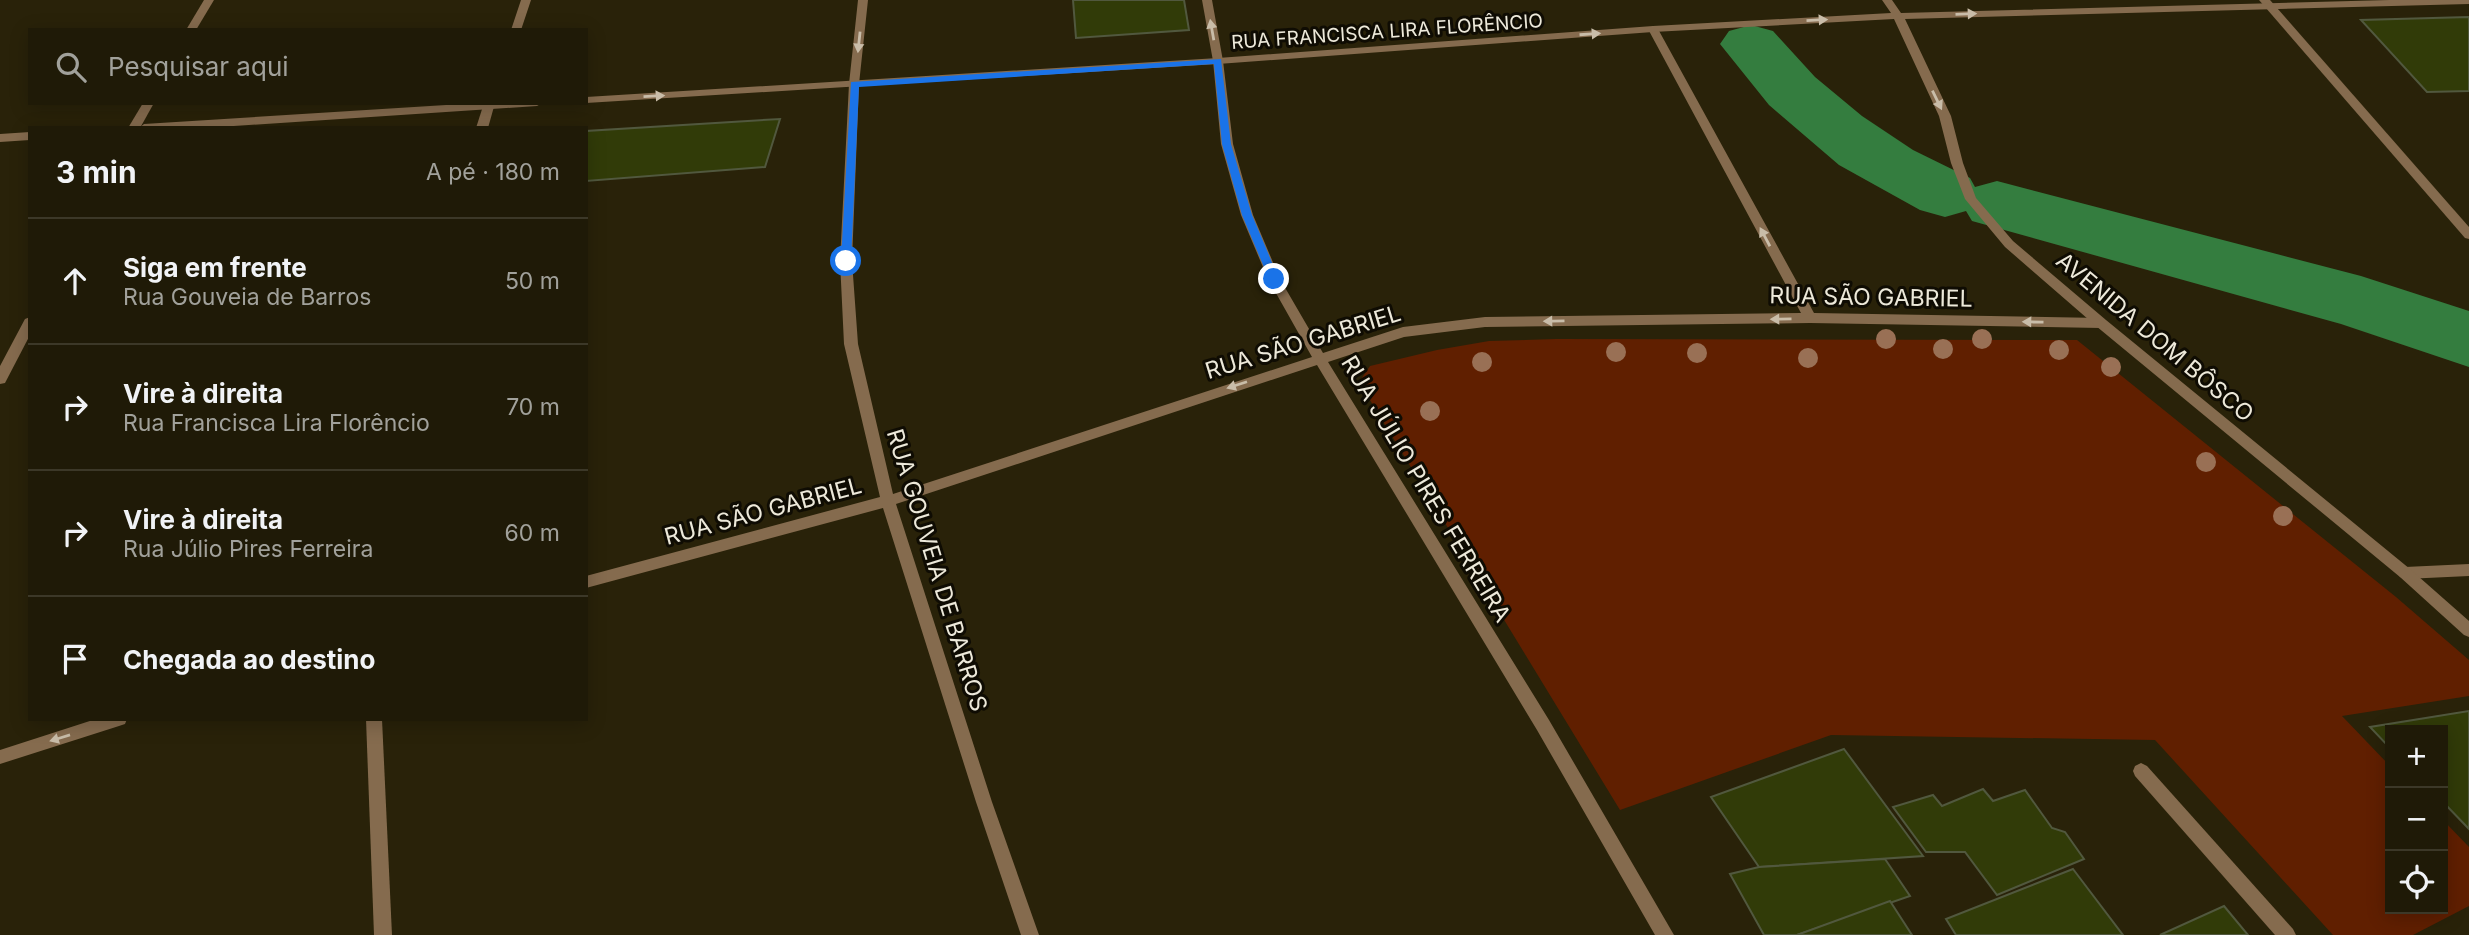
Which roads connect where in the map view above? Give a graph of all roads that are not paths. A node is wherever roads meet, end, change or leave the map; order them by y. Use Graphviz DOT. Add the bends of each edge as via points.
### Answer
graph roads {
  1 [pos="209,0"];
  2 [pos="526,0"];
  3 [pos="863,0"];
  4 [pos="1207,0"];
  5 [pos="1887,0"];
  6 [pos="2469,1"];
  7 [pos="2365,2"];
  8 [pos="2267,3"];
  9 [pos="1898,16"];
  10 [pos="192,28"];
  11 [pos="517,28"];
  12 [pos="1653,29"];
  13 [pos="1218,61"];
  14 [pos="855,84"];
  15 [pos="588,100"];
  16 [pos="148,105"];
  17 [pos="489,105"];
  18 [pos="135,126"];
  19 [pos="174,126"];
  20 [pos="483,126"];
  21 [pos="28,136"];
  22 [pos="0,138"];
  23 [pos="2467,230"];
  24 [pos="1810,318"];
  25 [pos="2101,323"];
  26 [pos="28,325"];
  27 [pos="1319,358"];
  28 [pos="0,379"];
  29 [pos="888,501"];
  30 [pos="2469,570"];
  31 [pos="2405,573"];
  32 [pos="588,581"];
  33 [pos="2469,630"];
  34 [pos="113,721"];
  35 [pos="374,721"];
  36 [pos="0,757"];
  37 [pos="2141,771"];
  38 [pos="383,935"];
  39 [pos="1030,935"];
  40 [pos="1665,935"];
  41 [pos="2287,935"];
  1 -- 10 [label="street"];
  2 -- 11 [label="street"];
  3 -- 14 [label="street, RUA GOUVEIA DE BARROS, one-way"];
  13 -- 4 [label="street, RUA JÚLIO PIRES FERREIRA, one-way"];
  5 -- 9 [label="street, AVENIDA DOM BÔSCO"];
  6 -- 7 [label="street, RUA FRANCISCA LIRA FLORÊNCIO"];
  7 -- 8 [label="street, RUA FRANCISCA LIRA FLORÊNCIO"];
  9 -- 8 [label="street, RUA FRANCISCA LIRA FLORÊNCIO, one-way"];
  8 -- 23 [label="street"];
  12 -- 9 [label="street, RUA FRANCISCA LIRA FLORÊNCIO, one-way"];
  9 -- 25 [label="street, AVENIDA DOM BÔSCO, one-way" via="1945,116 1971,199 2009,244"];
  13 -- 12 [label="street, RUA FRANCISCA LIRA FLORÊNCIO, one-way"];
  24 -- 12 [label="street, one-way"];
  13 -- 14 [label="street, RUA FRANCISCA LIRA FLORÊNCIO"];
  13 -- 27 [label="street, RUA JÚLIO PIRES FERREIRA" via="1227,144 1247,215 1274,279"];
  15 -- 14 [label="street, RUA FRANCISCA LIRA FLORÊNCIO, one-way"];
  14 -- 29 [label="street, RUA GOUVEIA DE BARROS" via="846,261 851,344"];
  16 -- 18 [label="street"];
  17 -- 19 [label="street"];
  17 -- 20 [label="street"];
  21 -- 22 [label="street"];
  25 -- 24 [label="street, RUA SÃO GABRIEL, one-way"];
  24 -- 27 [label="street, RUA SÃO GABRIEL, one-way" via="1485,322 1403,332"];
  25 -- 31 [label="street, AVENIDA DOM BÔSCO"];
  26 -- 28 [label="street"];
  27 -- 29 [label="street, RUA SÃO GABRIEL, one-way"];
  27 -- 40 [label="street, RUA JÚLIO PIRES FERREIRA"];
  29 -- 32 [label="street, RUA SÃO GABRIEL"];
  29 -- 39 [label="street, RUA GOUVEIA DE BARROS"];
  30 -- 31 [label="street"];
  31 -- 33 [label="street, AVENIDA DOM BÔSCO"];
  34 -- 36 [label="street, one-way"];
  35 -- 38 [label="street"];
  37 -- 41 [label="street"];
}
